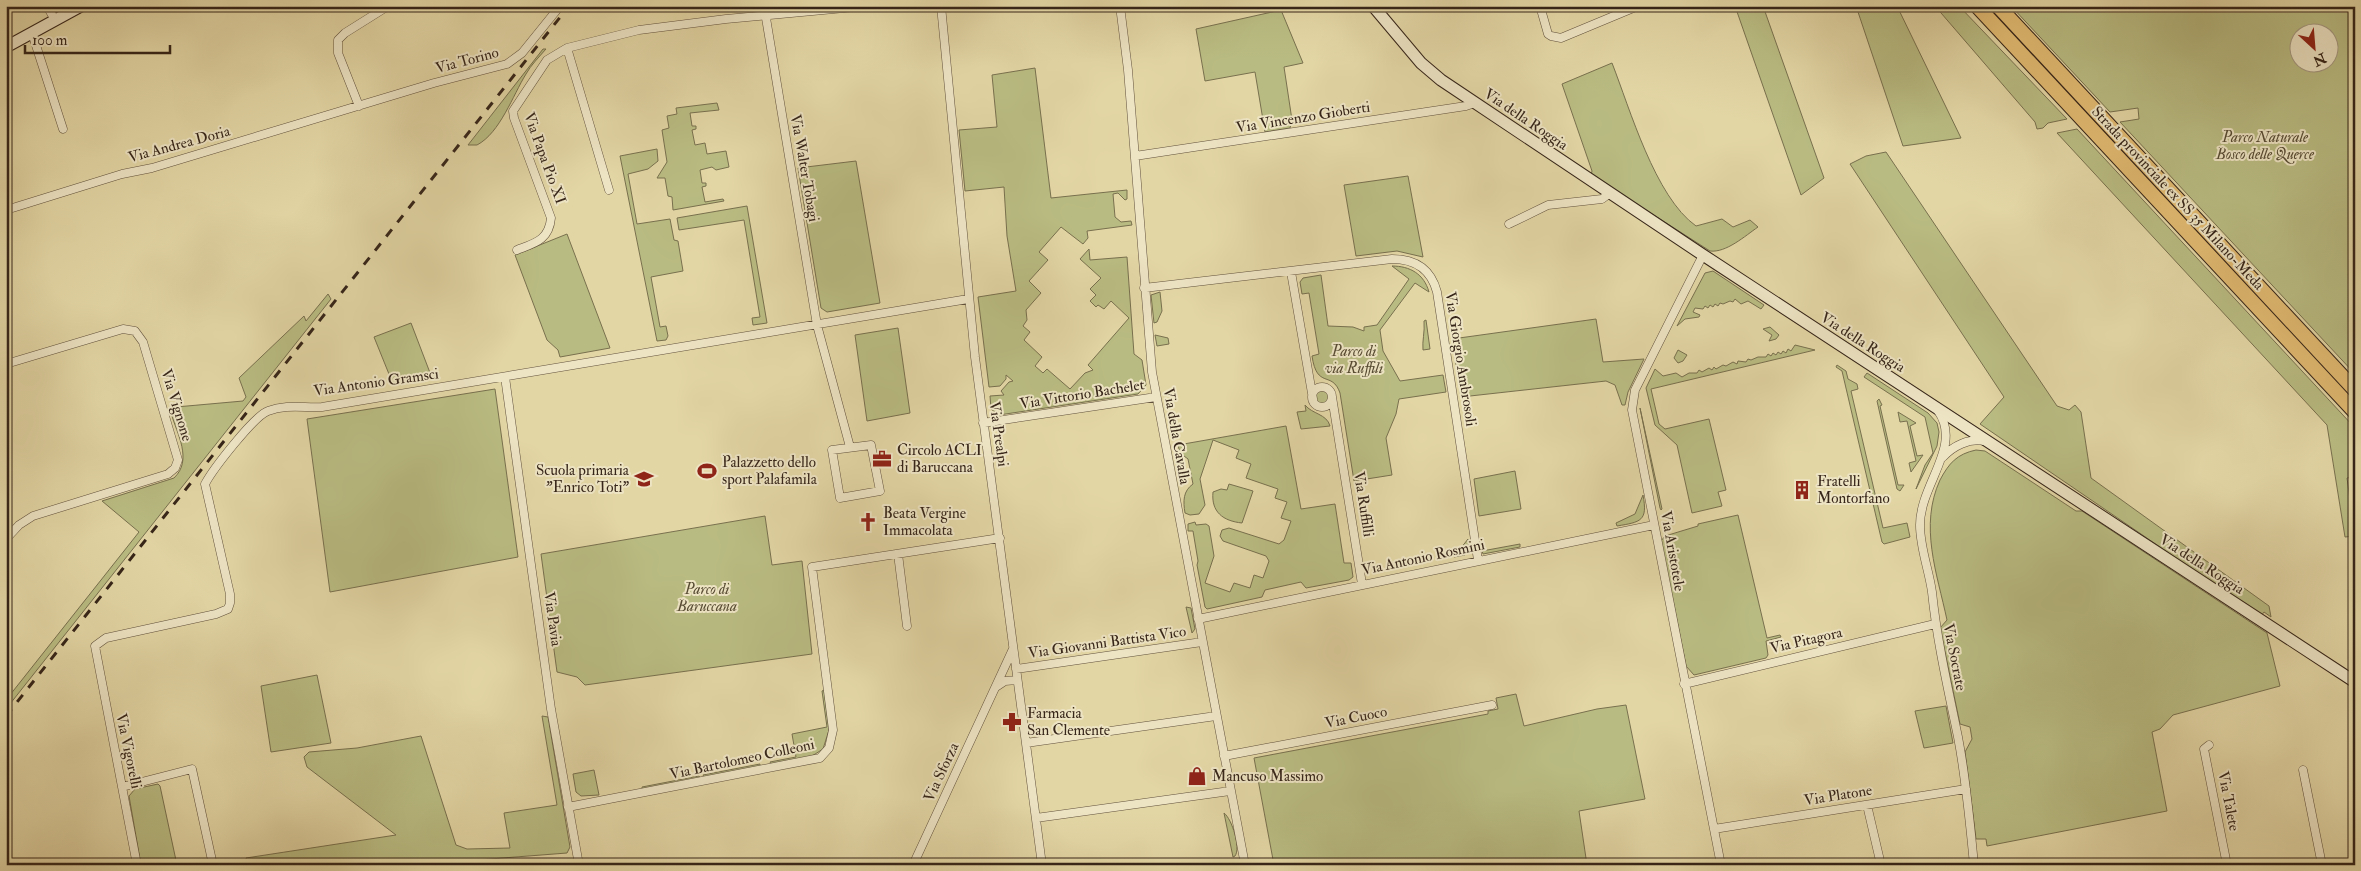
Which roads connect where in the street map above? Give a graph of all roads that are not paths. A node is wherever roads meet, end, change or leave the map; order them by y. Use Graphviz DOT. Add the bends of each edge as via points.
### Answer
graph roads {
  1 [pos="47,6"];
  2 [pos="81,6"];
  3 [pos="388,6"];
  4 [pos="560,6"];
  5 [pos="764,6"];
  6 [pos="866,6"];
  7 [pos="941,6"];
  8 [pos="1120,6"];
  9 [pos="1373,6"];
  10 [pos="1540,6"];
  11 [pos="1638,6"];
  12 [pos="1977,6"];
  13 [pos="1998,6"];
  14 [pos="765,17"];
  15 [pos="55,20"];
  16 [pos="32,33"];
  17 [pos="6,47"];
  18 [pos="566,48"];
  19 [pos="1476,103"];
  20 [pos="359,106"];
  21 [pos="63,129"];
  22 [pos="1135,156"];
  23 [pos="609,190"];
  24 [pos="1610,193"];
  25 [pos="6,210"];
  26 [pos="1509,224"];
  27 [pos="517,250"];
  28 [pos="1702,255"];
  29 [pos="1291,272"];
  30 [pos="1144,288"];
  31 [pos="968,299"];
  32 [pos="817,325"];
  33 [pos="6,364"];
  34 [pos="1307,370"];
  35 [pos="506,377"];
  36 [pos="1327,388"];
  37 [pos="2355,390"];
  38 [pos="1156,397"];
  39 [pos="1332,397"];
  40 [pos="1315,403"];
  41 [pos="1935,407"];
  42 [pos="2355,412"];
  43 [pos="983,423"];
  44 [pos="1965,426"];
  45 [pos="1338,427"];
  46 [pos="1946,434"];
  47 [pos="1987,441"];
  48 [pos="1967,442"];
  49 [pos="850,447"];
  50 [pos="1942,458"];
  51 [pos="1654,525"];
  52 [pos="1000,538"];
  53 [pos="6,540"];
  54 [pos="898,554"];
  55 [pos="1478,560"];
  56 [pos="1362,584"];
  57 [pos="1198,618"];
  58 [pos="1935,624"];
  59 [pos="907,626"];
  60 [pos="1202,642"];
  61 [pos="96,644"];
  62 [pos="1013,649"];
  63 [pos="1016,669"];
  64 [pos="1017,680"];
  65 [pos="2355,682"];
  66 [pos="1684,684"];
  67 [pos="994,691"];
  68 [pos="1492,705"];
  69 [pos="1216,716"];
  70 [pos="1026,743"];
  71 [pos="2209,745"];
  72 [pos="1224,756"];
  73 [pos="2303,770"];
  74 [pos="122,787"];
  75 [pos="1966,789"];
  76 [pos="1230,791"];
  77 [pos="1867,805"];
  78 [pos="568,807"];
  79 [pos="1036,818"];
  80 [pos="1714,829"];
  81 [pos="137,865"];
  82 [pos="213,865"];
  83 [pos="579,865"];
  84 [pos="913,865"];
  85 [pos="1042,865"];
  86 [pos="1244,865"];
  87 [pos="1721,865"];
  88 [pos="1881,865"];
  89 [pos="1974,865"];
  90 [pos="2227,865"];
  91 [pos="2322,865"];
  1 -- 15 [label="street"];
  2 -- 15 [label="street"];
  3 -- 20 [label="street" via="340,36 336,45"];
  4 -- 20 [label="street, Via Torino" via="522,53 507,64"];
  5 -- 14 [label="street, Via Walter Tobagi"];
  6 -- 14 [label="street, Via Papa Pio XI"];
  7 -- 31 [label="street, Via Prealpi"];
  8 -- 22 [label="street, Via della Cavalla"];
  9 -- 19 [label="street, Via della Roggia" via="1425,67"];
  10 -- 11 [label="street" via="1548,34 1561,38"];
  12 -- 42 [label="highway, Strada provinciale ex SS 35 Milano-Meda"];
  13 -- 37 [label="highway, Strada provinciale ex SS 35 Milano-Meda"];
  14 -- 18 [label="street, Via Papa Pio XI" via="639,30"];
  14 -- 32 [label="street, Via Walter Tobagi"];
  15 -- 16 [label="street"];
  16 -- 17 [label="street"];
  16 -- 21 [label="street"];
  18 -- 23 [label="street"];
  18 -- 27 [label="street, Via Papa Pio XI" via="547,60 513,111 551,218 545,237"];
  19 -- 22 [label="street, Via Vincenzo Gioberti"];
  19 -- 24 [label="street, Via della Roggia"];
  20 -- 25 [label="street, Via Andrea Doria"];
  22 -- 30 [label="street, Via della Cavalla"];
  24 -- 26 [label="street" via="1602,199 1543,207"];
  24 -- 28 [label="street, Via della Roggia"];
  28 -- 41 [label="street, Via della Roggia"];
  28 -- 51 [label="street, Via Aristotele" via="1635,390 1632,403"];
  29 -- 30 [label="street, Via Giorgio Ambrosoli"];
  29 -- 34 [label="street"];
  29 -- 55 [label="street, Via Giorgio Ambrosoli" via="1392,259 1418,265 1430,275 1444,336"];
  30 -- 38 [label="street, Via della Cavalla"];
  31 -- 32 [label="street, Via Antonio Gramsci"];
  31 -- 43 [label="street, Via Prealpi"];
  32 -- 35 [label="street, Via Antonio Gramsci"];
  32 -- 49 [label="street, Via Walter Tobagi"];
  33 -- 53 [label="street, Via Vignone" via="124,329 135,331 143,342 178,460 168,474 33,516 19,525"];
  34 -- 36 [label="street, Via Ruffilli" via="1315,381"];
  34 -- 40 [label="street"];
  35 -- 61 [label="street, Via Antonio Gramsci" via="322,407 280,408 258,416 205,484 230,594 228,609 103,639"];
  35 -- 78 [label="street, Via Pavia"];
  36 -- 39 [label="street, Via Ruffilli"];
  36 -- 40 [label="street" via="1318,388 1313,393"];
  38 -- 43 [label="street, Via Vittorio Bachelet"];
  38 -- 57 [label="street, Via della Cavalla"];
  39 -- 40 [label="street" via="1326,406"];
  39 -- 45 [label="street, Via Ruffilli"];
  40 -- 45 [label="street" via="1332,416"];
  41 -- 44 [label="street, Via della Roggia"];
  41 -- 46 [label="street, Via Socrate" via="1943,418"];
  43 -- 52 [label="street, Via Prealpi"];
  44 -- 46 [label="street" via="1950,425"];
  44 -- 47 [label="street, Via della Roggia"];
  44 -- 48 [label="street" via="1972,436"];
  45 -- 56 [label="street, Via Ruffilli"];
  46 -- 50 [label="street, Via Socrate"];
  47 -- 48 [label="street, Via Socrate"];
  47 -- 65 [label="street, Via della Roggia"];
  48 -- 50 [label="street, Via Socrate"];
  49 -- 49 [label="street" via="871,445 880,491 840,498 832,450"];
  50 -- 58 [label="street, Via Socrate" via="1926,491 1920,519"];
  51 -- 55 [label="street, Via Antonio Rosmini"];
  51 -- 66 [label="street, Via Aristotele"];
  52 -- 54 [label="street, Via Bartolomeo Colleoni"];
  52 -- 62 [label="street, Via Prealpi"];
  54 -- 59 [label="street"];
  54 -- 78 [label="street, Via Bartolomeo Colleoni" via="812,567 833,730 831,744 823,756 806,762"];
  55 -- 56 [label="street, Via Antonio Rosmini"];
  56 -- 57 [label="street, Via Antonio Rosmini"];
  57 -- 60 [label="street, Via della Cavalla"];
  58 -- 66 [label="street, Via Pitagora"];
  58 -- 75 [label="street, Via Socrate"];
  60 -- 63 [label="street, Via Giovanni Battista Vico"];
  60 -- 69 [label="street, Via della Cavalla"];
  61 -- 74 [label="street, Via Vigorelli" via="94,651"];
  62 -- 63 [label="street, Via Prealpi"];
  62 -- 67 [label="street, Via Sforza"];
  63 -- 64 [label="street, Via Prealpi"];
  64 -- 67 [label="street" via="1005,681"];
  64 -- 70 [label="street, Via Prealpi"];
  66 -- 80 [label="street, Via Aristotele"];
  67 -- 84 [label="street, Via Sforza"];
  68 -- 72 [label="street, Via Cuoco"];
  69 -- 70 [label="street"];
  69 -- 72 [label="street, Via della Cavalla"];
  70 -- 79 [label="street, Via Prealpi"];
  71 -- 90 [label="street, Via Talete" via="2204,749"];
  72 -- 76 [label="street, Via della Cavalla"];
  73 -- 91 [label="street"];
  74 -- 81 [label="street, Via Vigorelli"];
  74 -- 82 [label="street" via="192,769"];
  75 -- 77 [label="street, Via Platone"];
  75 -- 89 [label="street, Via Socrate"];
  76 -- 79 [label="street"];
  76 -- 86 [label="street, Via della Cavalla"];
  77 -- 80 [label="street, Via Platone"];
  77 -- 88 [label="street"];
  78 -- 83 [label="street, Via Pavia"];
  79 -- 85 [label="street, Via Prealpi"];
  80 -- 87 [label="street, Via Aristotele"];
}
